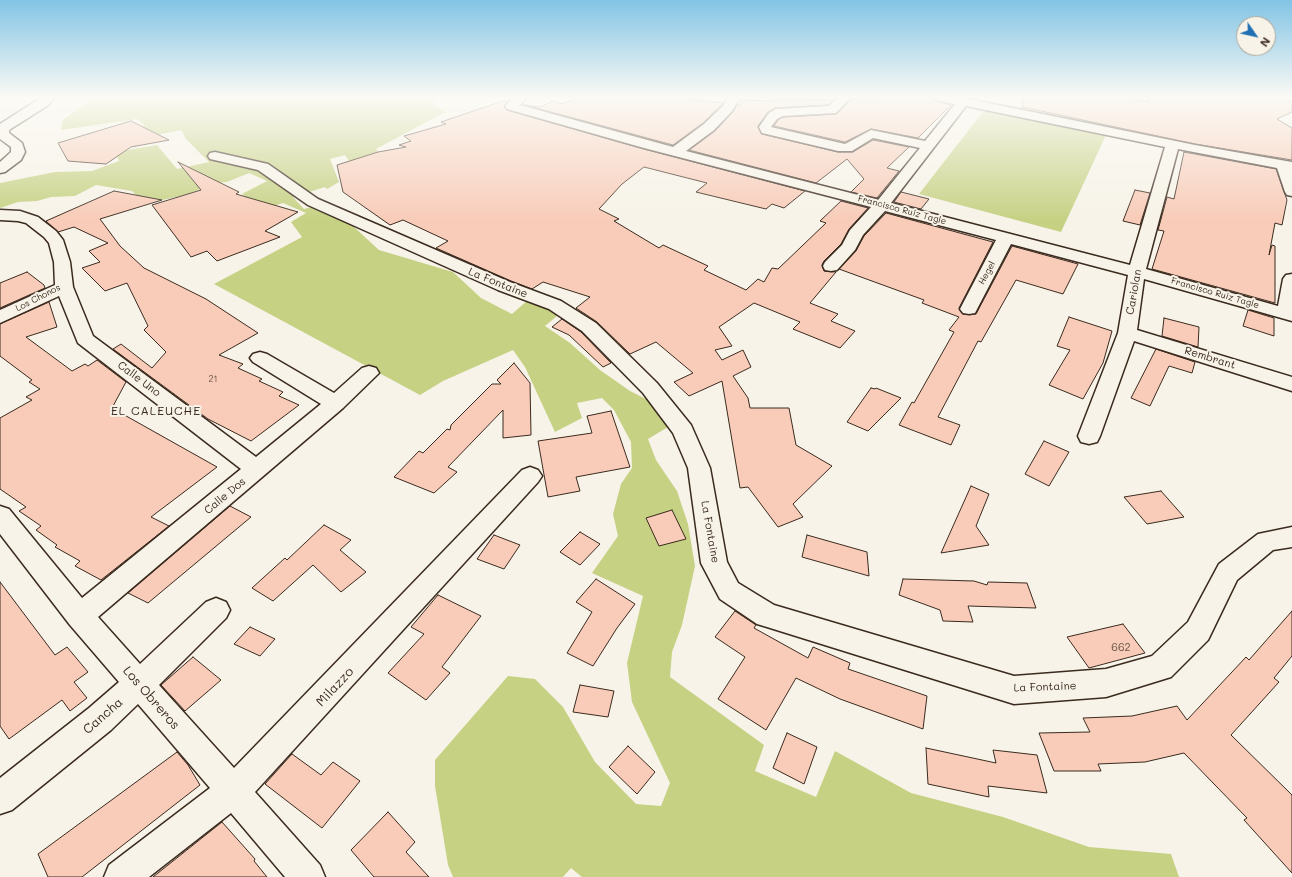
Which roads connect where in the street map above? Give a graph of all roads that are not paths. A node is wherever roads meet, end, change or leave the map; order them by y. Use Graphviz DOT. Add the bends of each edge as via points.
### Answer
graph roads {
  1 [pos="7,138"];
  2 [pos="634,138"];
  3 [pos="694,138"];
  4 [pos="800,138"];
  5 [pos="865,138"];
  6 [pos="890,138"];
  7 [pos="935,138"];
  8 [pos="1138,138"];
  9 [pos="1172,145"];
  10 [pos="929,146"];
  11 [pos="677,151"];
  12 [pos="215,156"];
  13 [pos="1288,165"];
  14 [pos="0,170"];
  15 [pos="1292,192"];
  16 [pos="882,205"];
  17 [pos="0,215"];
  18 [pos="1006,237"];
  19 [pos="831,266"];
  20 [pos="1137,272"];
  21 [pos="1292,280"];
  22 [pos="64,287"];
  23 [pos="969,309"];
  24 [pos="1289,314"];
  25 [pos="0,317"];
  26 [pos="1127,333"];
  27 [pos="260,358"];
  28 [pos="369,374"];
  29 [pos="1292,384"];
  30 [pos="336,404"];
  31 [pos="1089,436"];
  32 [pos="257,469"];
  33 [pos="530,476"];
  34 [pos="0,516"];
  35 [pos="1292,537"];
  36 [pos="216,610"];
  37 [pos="80,616"];
  38 [pos="139,684"];
  39 [pos="233,791"];
  40 [pos="0,798"];
  41 [pos="121,877"];
  42 [pos="308,877"];
  1 -- 14 [label="street" via="16,146 18,152 16,157"];
  2 -- 11 [label="street, Francisco Ruiz Tagle"];
  3 -- 11 [label="street"];
  4 -- 5 [label="street" via="847,148"];
  6 -- 10 [label="street"];
  7 -- 10 [label="street"];
  8 -- 9 [label="street"];
  9 -- 13 [label="street"];
  9 -- 20 [label="street, Cariolan"];
  10 -- 16 [label="street"];
  11 -- 16 [label="street, Francisco Ruiz Tagle"];
  12 -- 35 [label="street, La Fontaine" via="263,167 313,202 408,245 554,305 589,327 650,388 684,430 699,468 714,563 729,591 768,615 1014,690 1106,684 1161,667 1198,631 1228,572 1267,541"];
  13 -- 15 [label="street"];
  16 -- 18 [label="street, Francisco Ruiz Tagle"];
  16 -- 19 [label="street"];
  17 -- 22 [label="street, Los Chonos" via="20,216 32,220 50,234 57,243"];
  18 -- 20 [label="street, Francisco Ruiz Tagle"];
  18 -- 23 [label="street, Hegel"];
  20 -- 24 [label="street, Francisco Ruiz Tagle"];
  20 -- 26 [label="street, Cariolan"];
  21 -- 24 [label="street"];
  22 -- 25 [label="street, Los Chonos"];
  22 -- 32 [label="street, Calle Uno" via="85,339"];
  26 -- 29 [label="street, Rembrant"];
  26 -- 31 [label="street, Cariolan"];
  27 -- 30 [label="street"];
  28 -- 30 [label="street, Calle Dos"];
  30 -- 32 [label="street, Calle Dos"];
  32 -- 37 [label="street, Calle Dos"];
  33 -- 39 [label="street, Milazzo" via="278,749"];
  34 -- 37 [label="street, Los Obreros"];
  36 -- 38 [label="street, Cancha"];
  37 -- 38 [label="street, Los Obreros"];
  38 -- 39 [label="street, Los Obreros"];
  38 -- 40 [label="street, Cancha" via="70,744"];
  39 -- 41 [label="street, Milazzo"];
  39 -- 42 [label="street, Los Obreros"];
}
